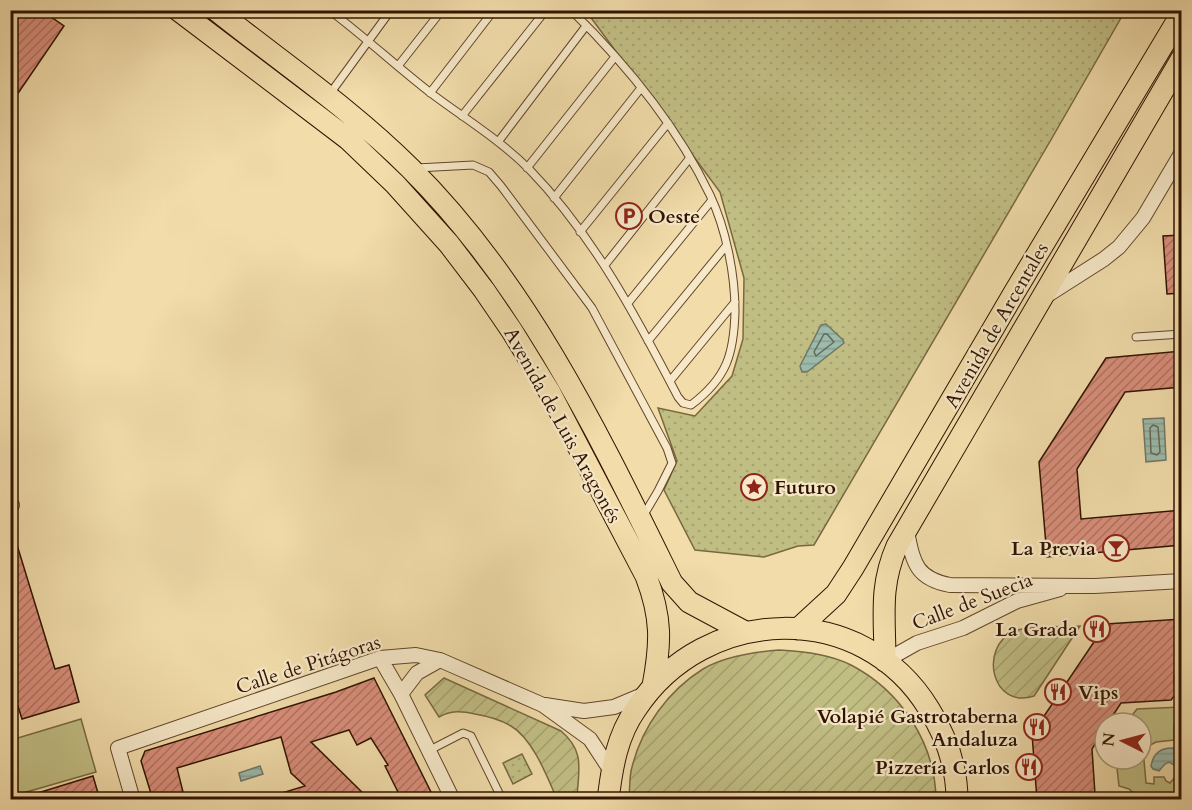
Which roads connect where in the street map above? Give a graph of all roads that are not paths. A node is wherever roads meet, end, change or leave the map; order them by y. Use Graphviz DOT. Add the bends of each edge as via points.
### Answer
graph roads {
  1 [pos="178,10"];
  2 [pos="216,10"];
  3 [pos="391,10"];
  4 [pos="442,10"];
  5 [pos="494,10"];
  6 [pos="546,10"];
  7 [pos="571,10"];
  8 [pos="334,12"];
  9 [pos="1182,13"];
  10 [pos="586,26"];
  11 [pos="368,40"];
  12 [pos="614,58"];
  13 [pos="1182,58"];
  14 [pos="398,66"];
  15 [pos="641,88"];
  16 [pos="430,93"];
  17 [pos="327,97"];
  18 [pos="462,116"];
  19 [pos="668,123"];
  20 [pos="498,142"];
  21 [pos="1182,152"];
  22 [pos="689,159"];
  23 [pos="410,168"];
  24 [pos="527,168"];
  25 [pos="554,198"];
  26 [pos="712,200"];
  27 [pos="580,232"];
  28 [pos="726,246"];
  29 [pos="605,265"];
  30 [pos="1040,301"];
  31 [pos="735,302"];
  32 [pos="628,303"];
  33 [pos="1182,334"];
  34 [pos="1136,337"];
  35 [pos="648,340"];
  36 [pos="670,381"];
  37 [pos="641,520"];
  38 [pos="906,527"];
  39 [pos="1182,580"];
  40 [pos="1076,585"];
  41 [pos="798,629"];
  42 [pos="745,632"];
  43 [pos="380,658"];
  44 [pos="440,660"];
  45 [pos="885,661"];
  46 [pos="650,690"];
  47 [pos="401,694"];
  48 [pos="543,705"];
  49 [pos="428,750"];
  50 [pos="611,771"];
  51 [pos="499,793"];
  52 [pos="133,800"];
  53 [pos="453,800"];
  54 [pos="608,800"];
  55 [pos="957,800"];
  1 -- 46 [label="main road, Avenida de Luis Aragonés" via="348,139 395,184 449,244 513,331 549,391 646,576 659,624 658,659"];
  2 -- 17 [label="main road, Avenida de Luis Aragonés"];
  3 -- 11 [label="lane"];
  4 -- 14 [label="lane"];
  5 -- 16 [label="lane"];
  6 -- 18 [label="lane"];
  7 -- 10 [label="lane"];
  8 -- 11 [label="lane"];
  9 -- 41 [label="main road, Avenida de Arcentales" via="853,568 836,594"];
  10 -- 12 [label="lane"];
  10 -- 20 [label="lane"];
  11 -- 14 [label="lane"];
  11 -- 17 [label="lane"];
  12 -- 15 [label="lane"];
  12 -- 24 [label="lane"];
  13 -- 30 [label="main road, Avenida de Arcentales"];
  14 -- 16 [label="lane"];
  15 -- 19 [label="lane"];
  15 -- 25 [label="lane"];
  16 -- 18 [label="lane"];
  17 -- 23 [label="main road, Avenida de Luis Aragonés"];
  18 -- 20 [label="lane"];
  19 -- 22 [label="lane"];
  19 -- 27 [label="lane"];
  20 -- 24 [label="lane"];
  21 -- 30 [label="street" via="1143,218 1119,247"];
  22 -- 26 [label="lane"];
  22 -- 29 [label="lane"];
  23 -- 37 [label="main road, Avenida de Luis Aragonés" via="466,230 531,317"];
  23 -- 37 [label="lane" via="473,165 489,172 592,308 672,463"];
  24 -- 25 [label="lane"];
  25 -- 27 [label="lane"];
  26 -- 28 [label="lane"];
  26 -- 32 [label="lane"];
  27 -- 29 [label="lane"];
  28 -- 31 [label="lane"];
  28 -- 35 [label="lane"];
  29 -- 32 [label="lane"];
  30 -- 38 [label="main road, Avenida de Arcentales"];
  31 -- 36 [label="lane"];
  31 -- 36 [label="lane" via="735,339 727,365 705,395 691,405 683,404"];
  32 -- 35 [label="lane"];
  33 -- 34 [label="lane"];
  35 -- 36 [label="lane"];
  37 -- 42 [label="main road, Avenida de Luis Aragonés" via="672,583 689,602"];
  38 -- 40 [label="street, Calle de Suecia" via="916,568 938,583"];
  38 -- 45 [label="main road, Avenida de Arcentales" via="885,579"];
  39 -- 40 [label="street, Calle de Suecia"];
  40 -- 45 [label="street, Calle de Suecia" via="1017,601 963,628 917,643"];
  41 -- 42 [label="main road"];
  41 -- 45 [label="main road" via="844,639"];
  42 -- 46 [label="main road" via="704,647 668,671"];
  43 -- 44 [label="street, Calle de Pitágoras" via="416,655"];
  43 -- 47 [label="street"];
  43 -- 52 [label="street, Calle de Pitágoras" via="118,748"];
  44 -- 47 [label="street" via="417,672"];
  44 -- 48 [label="street, Calle de Pitágoras"];
  45 -- 55 [label="main road" via="922,697 940,726 953,762"];
  46 -- 48 [label="street, Calle de Pitágoras" via="614,707 584,711"];
  46 -- 50 [label="main road" via="625,728"];
  47 -- 49 [label="street"];
  48 -- 50 [label="street, Calle de Pitágoras" via="590,739"];
  49 -- 51 [label="lane" via="462,733 468,734"];
  49 -- 53 [label="street"];
  50 -- 54 [label="main road"];
}
